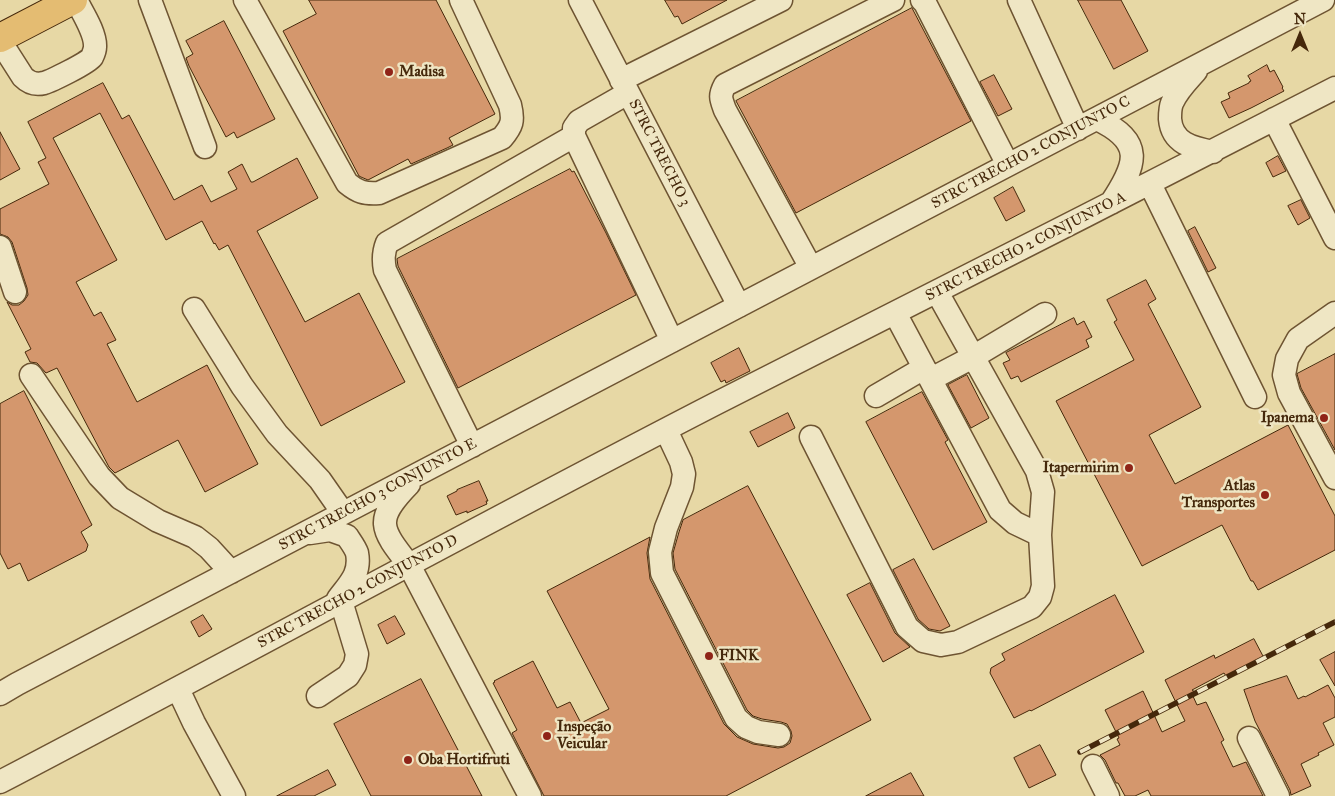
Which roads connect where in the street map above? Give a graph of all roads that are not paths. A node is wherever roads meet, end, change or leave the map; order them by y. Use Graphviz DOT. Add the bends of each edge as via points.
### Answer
graph roads {
  1 [pos="75,0"];
  2 [pos="150,0"];
  3 [pos="245,0"];
  4 [pos="461,0"];
  5 [pos="580,0"];
  6 [pos="781,0"];
  7 [pos="893,0"];
  8 [pos="922,0"];
  9 [pos="1019,0"];
  10 [pos="1323,0"];
  11 [pos="0,39"];
  12 [pos="1203,63"];
  13 [pos="625,87"];
  14 [pos="1335,88"];
  15 [pos="1274,119"];
  16 [pos="1087,124"];
  17 [pos="574,136"];
  18 [pos="205,147"];
  19 [pos="1212,152"];
  20 [pos="1008,165"];
  21 [pos="1150,184"];
  22 [pos="1110,204"];
  23 [pos="1335,238"];
  24 [pos="0,247"];
  25 [pos="810,268"];
  26 [pos="15,292"];
  27 [pos="937,292"];
  28 [pos="739,306"];
  29 [pos="194,309"];
  30 [pos="895,314"];
  31 [pos="1046,314"];
  32 [pos="1335,314"];
  33 [pos="672,341"];
  34 [pos="973,357"];
  35 [pos="927,374"];
  36 [pos="31,375"];
  37 [pos="876,396"];
  38 [pos="1255,397"];
  39 [pos="716,404"];
  40 [pos="666,430"];
  41 [pos="810,437"];
  42 [pos="472,446"];
  43 [pos="421,473"];
  44 [pos="1335,478"];
  45 [pos="343,513"];
  46 [pos="305,533"];
  47 [pos="1040,535"];
  48 [pos="409,565"];
  49 [pos="231,572"];
  50 [pos="337,603"];
  51 [pos="9,689"];
  52 [pos="178,689"];
  53 [pos="318,696"];
  54 [pos="779,735"];
  55 [pos="1249,738"];
  56 [pos="1093,766"];
  57 [pos="0,782"];
  58 [pos="234,796"];
  59 [pos="530,796"];
  60 [pos="1108,796"];
  61 [pos="1278,796"];
  1 -- 11 [label="main road"];
  1 -- 11 [label="street" via="93,35 95,46 87,62 45,83 28,82"];
  2 -- 18 [label="street"];
  3 -- 4 [label="street" via="346,183 356,191 368,194 502,138 510,128 513,117 510,105"];
  5 -- 13 [label="street, STRC TRECHO 3"];
  6 -- 13 [label="street"];
  7 -- 25 [label="street" via="725,85 721,92 724,110"];
  8 -- 20 [label="street"];
  9 -- 16 [label="street"];
  10 -- 12 [label="street, STRC TRECHO 2 CONJUNTO C"];
  12 -- 16 [label="street, STRC TRECHO 2 CONJUNTO C"];
  12 -- 19 [label="street" via="1172,103 1170,122 1176,136 1185,144"];
  13 -- 17 [label="street" via="578,121"];
  13 -- 28 [label="street, STRC TRECHO 3"];
  14 -- 15 [label="street, STRC TRECHO 2 CONJUNTO A"];
  15 -- 19 [label="street, STRC TRECHO 2 CONJUNTO A"];
  15 -- 23 [label="street"];
  16 -- 20 [label="street, STRC TRECHO 2 CONJUNTO C"];
  16 -- 22 [label="street" via="1112,126 1125,137 1132,154 1130,170"];
  17 -- 33 [label="street"];
  17 -- 42 [label="street" via="387,243 384,249 386,270"];
  19 -- 21 [label="street, STRC TRECHO 2 CONJUNTO A"];
  20 -- 25 [label="street, STRC TRECHO 2 CONJUNTO C"];
  21 -- 22 [label="street, STRC TRECHO 2 CONJUNTO A"];
  21 -- 38 [label="street"];
  22 -- 27 [label="street, STRC TRECHO 2 CONJUNTO A"];
  24 -- 26 [label="street"];
  25 -- 28 [label="street, STRC TRECHO 2 CONJUNTO C"];
  27 -- 30 [label="street, STRC TRECHO 2 CONJUNTO A"];
  27 -- 34 [label="street"];
  28 -- 33 [label="street, STRC TRECHO 3 CONJUNTO E"];
  29 -- 45 [label="street" via="242,386 277,434 320,480"];
  30 -- 35 [label="street"];
  30 -- 39 [label="street, STRC TRECHO 2 CONJUNTO A"];
  31 -- 34 [label="street"];
  32 -- 44 [label="street" via="1298,339 1287,359 1284,375 1289,393"];
  33 -- 42 [label="street, STRC TRECHO 3 CONJUNTO E"];
  34 -- 35 [label="street"];
  34 -- 47 [label="street" via="1037,471 1043,492"];
  35 -- 37 [label="street"];
  35 -- 47 [label="street" via="1000,510 1015,523"];
  36 -- 49 [label="street" via="99,476 120,498 158,521 195,537"];
  39 -- 40 [label="street, STRC TRECHO 2 CONJUNTO D"];
  40 -- 48 [label="street, STRC TRECHO 2 CONJUNTO D"];
  40 -- 54 [label="street" via="684,474 660,552 662,573 736,718 758,732"];
  41 -- 47 [label="street" via="907,627 923,641 941,645 958,642 1032,607 1043,586"];
  42 -- 43 [label="street, STRC TRECHO 3 CONJUNTO E"];
  43 -- 45 [label="street, STRC TRECHO 3 CONJUNTO E"];
  43 -- 48 [label="street" via="392,503 386,517 388,537"];
  45 -- 46 [label="street, STRC TRECHO 3 CONJUNTO E"];
  46 -- 49 [label="street, STRC TRECHO 3 CONJUNTO E"];
  46 -- 50 [label="street" via="330,530 347,536 357,552 358,572"];
  48 -- 50 [label="street, STRC TRECHO 2 CONJUNTO D"];
  48 -- 59 [label="street"];
  49 -- 51 [label="street, STRC TRECHO 3 CONJUNTO E"];
  50 -- 52 [label="street, STRC TRECHO 2 CONJUNTO D"];
  50 -- 53 [label="street" via="357,654 356,665 348,676"];
  52 -- 57 [label="street, STRC TRECHO 2 CONJUNTO D"];
  52 -- 58 [label="street"];
  55 -- 61 [label="street"];
  56 -- 60 [label="street"];
}
